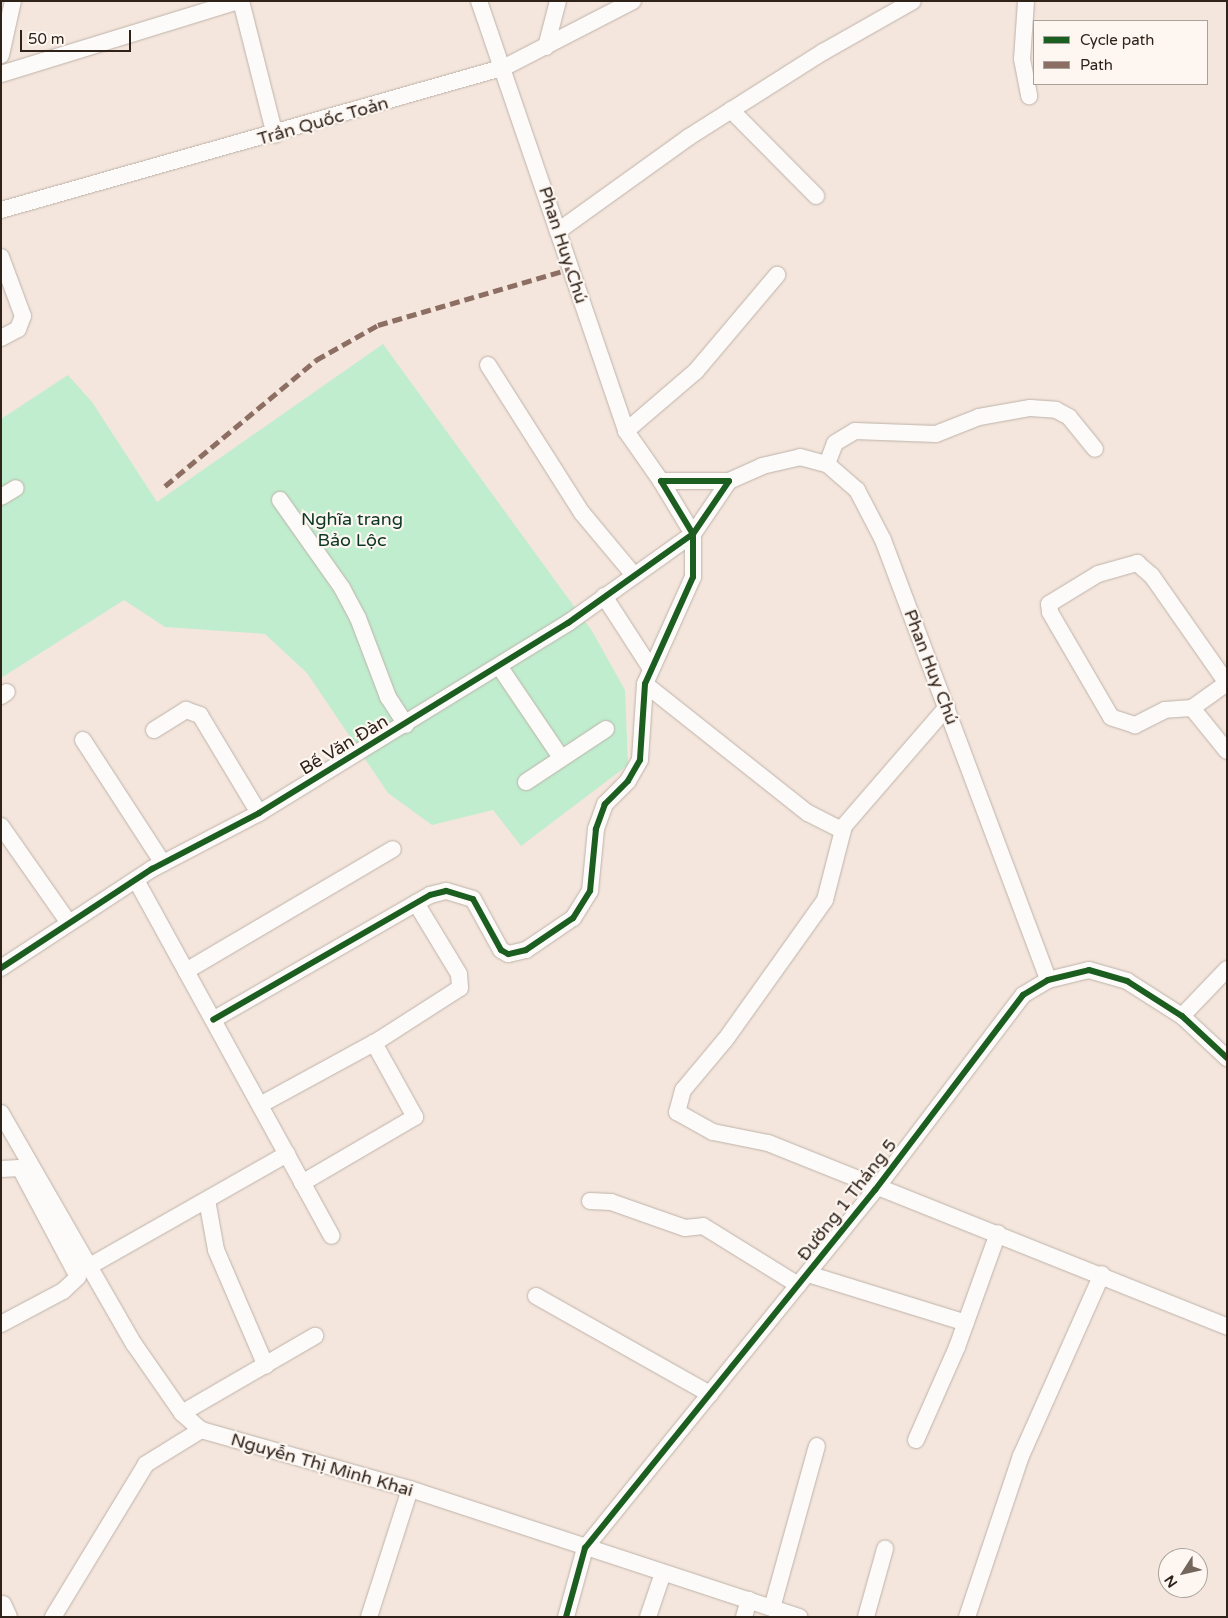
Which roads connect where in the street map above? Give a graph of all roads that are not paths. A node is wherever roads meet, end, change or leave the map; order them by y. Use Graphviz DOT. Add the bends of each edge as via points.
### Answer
graph roads {
  1 [pos="13,1"];
  2 [pos="239,1"];
  3 [pos="479,1"];
  4 [pos="558,1"];
  5 [pos="632,1"];
  6 [pos="913,1"];
  7 [pos="1026,1"];
  8 [pos="546,47"];
  9 [pos="1,55"];
  10 [pos="505,67"];
  11 [pos="1,74"];
  12 [pos="1029,96"];
  13 [pos="732,110"];
  14 [pos="275,135"];
  15 [pos="816,196"];
  16 [pos="1,210"];
  17 [pos="558,231"];
  18 [pos="1,258"];
  19 [pos="777,275"];
  20 [pos="1,338"];
  21 [pos="488,365"];
  22 [pos="626,431"];
  23 [pos="1095,449"];
  24 [pos="827,464"];
  25 [pos="661,480"];
  26 [pos="729,481"];
  27 [pos="16,488"];
  28 [pos="1,497"];
  29 [pos="280,500"];
  30 [pos="693,534"];
  31 [pos="632,574"];
  32 [pos="604,596"];
  33 [pos="499,666"];
  34 [pos="650,667"];
  35 [pos="1227,683"];
  36 [pos="645,684"];
  37 [pos="947,707"];
  38 [pos="1192,708"];
  39 [pos="406,725"];
  40 [pos="606,729"];
  41 [pos="154,730"];
  42 [pos="83,740"];
  43 [pos="1227,751"];
  44 [pos="560,756"];
  45 [pos="526,782"];
  46 [pos="259,814"];
  47 [pos="1,826"];
  48 [pos="843,831"];
  49 [pos="393,849"];
  50 [pos="163,863"];
  51 [pos="136,880"];
  52 [pos="416,902"];
  53 [pos="69,923"];
  54 [pos="1,968"];
  55 [pos="1227,969"];
  56 [pos="186,971"];
  57 [pos="1048,980"];
  58 [pos="1182,1016"];
  59 [pos="213,1020"];
  60 [pos="374,1043"];
  61 [pos="1227,1058"];
  62 [pos="260,1105"];
  63 [pos="1,1113"];
  64 [pos="287,1154"];
  65 [pos="1,1169"];
  66 [pos="302,1183"];
  67 [pos="875,1190"];
  68 [pos="207,1200"];
  69 [pos="590,1202"];
  70 [pos="998,1233"];
  71 [pos="332,1236"];
  72 [pos="88,1267"];
  73 [pos="1102,1274"];
  74 [pos="803,1279"];
  75 [pos="536,1296"];
  76 [pos="966,1323"];
  77 [pos="1,1324"];
  78 [pos="1227,1327"];
  79 [pos="315,1336"];
  80 [pos="266,1366"];
  81 [pos="710,1394"];
  82 [pos="182,1413"];
  83 [pos="201,1430"];
  84 [pos="916,1440"];
  85 [pos="817,1446"];
  86 [pos="410,1489"];
  87 [pos="585,1548"];
  88 [pos="885,1549"];
  89 [pos="663,1573"];
  90 [pos="749,1600"];
  91 [pos="772,1608"];
  92 [pos="53,1617"];
  93 [pos="369,1617"];
  94 [pos="566,1617"];
  95 [pos="648,1617"];
  96 [pos="744,1617"];
  97 [pos="800,1617"];
  98 [pos="866,1617"];
  99 [pos="967,1617"];
  1 -- 9 [label="street"];
  2 -- 11 [label="street"];
  2 -- 14 [label="street"];
  3 -- 10 [label="street, Phan Huy Chú"];
  4 -- 8 [label="street"];
  5 -- 8 [label="street, Trần Quốc Toản"];
  6 -- 13 [label="street"];
  7 -- 12 [label="street" via="1022,59"];
  8 -- 10 [label="street, Trần Quốc Toản"];
  10 -- 14 [label="street, Trần Quốc Toản"];
  10 -- 17 [label="street, Phan Huy Chú"];
  13 -- 15 [label="street"];
  13 -- 17 [label="street"];
  14 -- 16 [label="street, Trần Quốc Toản"];
  17 -- 22 [label="street, Phan Huy Chú"];
  18 -- 20 [label="street" via="23,316 18,329"];
  19 -- 22 [label="street" via="696,371"];
  21 -- 31 [label="street" via="582,513"];
  22 -- 25 [label="street, Phan Huy Chú"];
  23 -- 24 [label="street" via="1069,417 1056,410 1030,408 979,417 936,434 854,431 835,443"];
  24 -- 26 [label="street, Phan Huy Chú" via="800,457 762,466"];
  24 -- 37 [label="street, Phan Huy Chú" via="857,490 883,540"];
  25 -- 26 [label="street"];
  25 -- 30 [label="street, Phan Huy Chú"];
  26 -- 30 [label="street"];
  27 -- 28 [label="street"];
  29 -- 39 [label="street" via="346,595 388,697"];
  30 -- 31 [label="street, Bế Văn Đàn"];
  30 -- 34 [label="street" via="693,577 675,624"];
  31 -- 32 [label="street, Bế Văn Đàn"];
  32 -- 33 [label="street, Bế Văn Đàn"];
  32 -- 34 [label="street"];
  33 -- 39 [label="street, Bế Văn Đàn"];
  33 -- 44 [label="street"];
  34 -- 36 [label="street"];
  35 -- 38 [label="street"];
  35 -- 38 [label="street" via="1152,576 1137,563 1098,574 1049,604 1050,612 1111,718 1135,725 1165,710"];
  36 -- 48 [label="street" via="808,814"];
  36 -- 52 [label="street" via="640,760 628,781 604,804 596,829 590,891 573,918 526,950 508,954 501,950 474,899 446,891"];
  37 -- 48 [label="street" via="871,791"];
  37 -- 57 [label="street, Phan Huy Chú"];
  38 -- 43 [label="street"];
  39 -- 46 [label="street, Bế Văn Đàn"];
  40 -- 44 [label="street"];
  41 -- 46 [label="street" via="186,710 200,715"];
  42 -- 50 [label="street"];
  44 -- 45 [label="street"];
  46 -- 50 [label="street, Bế Văn Đàn"];
  47 -- 53 [label="street"];
  48 -- 67 [label="street" via="825,900 725,1040 683,1090 677,1112 714,1132 768,1143"];
  49 -- 56 [label="street"];
  50 -- 51 [label="street, Bế Văn Đàn"];
  51 -- 53 [label="street, Bế Văn Đàn"];
  51 -- 56 [label="street"];
  52 -- 59 [label="street"];
  52 -- 60 [label="street" via="459,974 460,988"];
  53 -- 54 [label="street, Bế Văn Đàn"];
  55 -- 58 [label="street"];
  56 -- 59 [label="street"];
  57 -- 58 [label="street, Đường 1 Tháng 5" via="1090,970 1127,981"];
  57 -- 67 [label="street, Đường 1 Tháng 5" via="1024,995"];
  58 -- 61 [label="street, Đường 1 Tháng 5"];
  59 -- 62 [label="street"];
  60 -- 62 [label="street"];
  60 -- 66 [label="street" via="415,1117"];
  62 -- 64 [label="street"];
  63 -- 72 [label="street, Nguyễn Thị Minh Khai"];
  64 -- 66 [label="street"];
  64 -- 68 [label="street"];
  65 -- 77 [label="street" via="20,1168 78,1278 63,1291"];
  66 -- 71 [label="street"];
  67 -- 70 [label="street"];
  67 -- 74 [label="street, Đường 1 Tháng 5"];
  68 -- 72 [label="street"];
  68 -- 80 [label="street" via="216,1250"];
  69 -- 74 [label="street" via="611,1202 685,1228 704,1226"];
  70 -- 73 [label="street"];
  70 -- 76 [label="street"];
  72 -- 82 [label="street, Nguyễn Thị Minh Khai"];
  73 -- 78 [label="street"];
  73 -- 99 [label="street" via="1021,1456"];
  74 -- 76 [label="street"];
  74 -- 81 [label="street, Đường 1 Tháng 5"];
  75 -- 81 [label="street"];
  76 -- 84 [label="street"];
  79 -- 80 [label="street"];
  80 -- 82 [label="street"];
  81 -- 87 [label="street, Đường 1 Tháng 5"];
  82 -- 83 [label="street, Nguyễn Thị Minh Khai"];
  83 -- 86 [label="street, Nguyễn Thị Minh Khai"];
  83 -- 92 [label="street" via="146,1464"];
  85 -- 91 [label="street"];
  86 -- 87 [label="street, Nguyễn Thị Minh Khai"];
  86 -- 93 [label="street"];
  87 -- 89 [label="street, Nguyễn Thị Minh Khai"];
  87 -- 94 [label="street, Đường 1 Tháng 5"];
  88 -- 98 [label="street"];
  89 -- 90 [label="street, Nguyễn Thị Minh Khai"];
  89 -- 95 [label="street"];
  90 -- 91 [label="street, Nguyễn Thị Minh Khai"];
  90 -- 96 [label="street"];
  91 -- 97 [label="street, Nguyễn Thị Minh Khai"];
}
